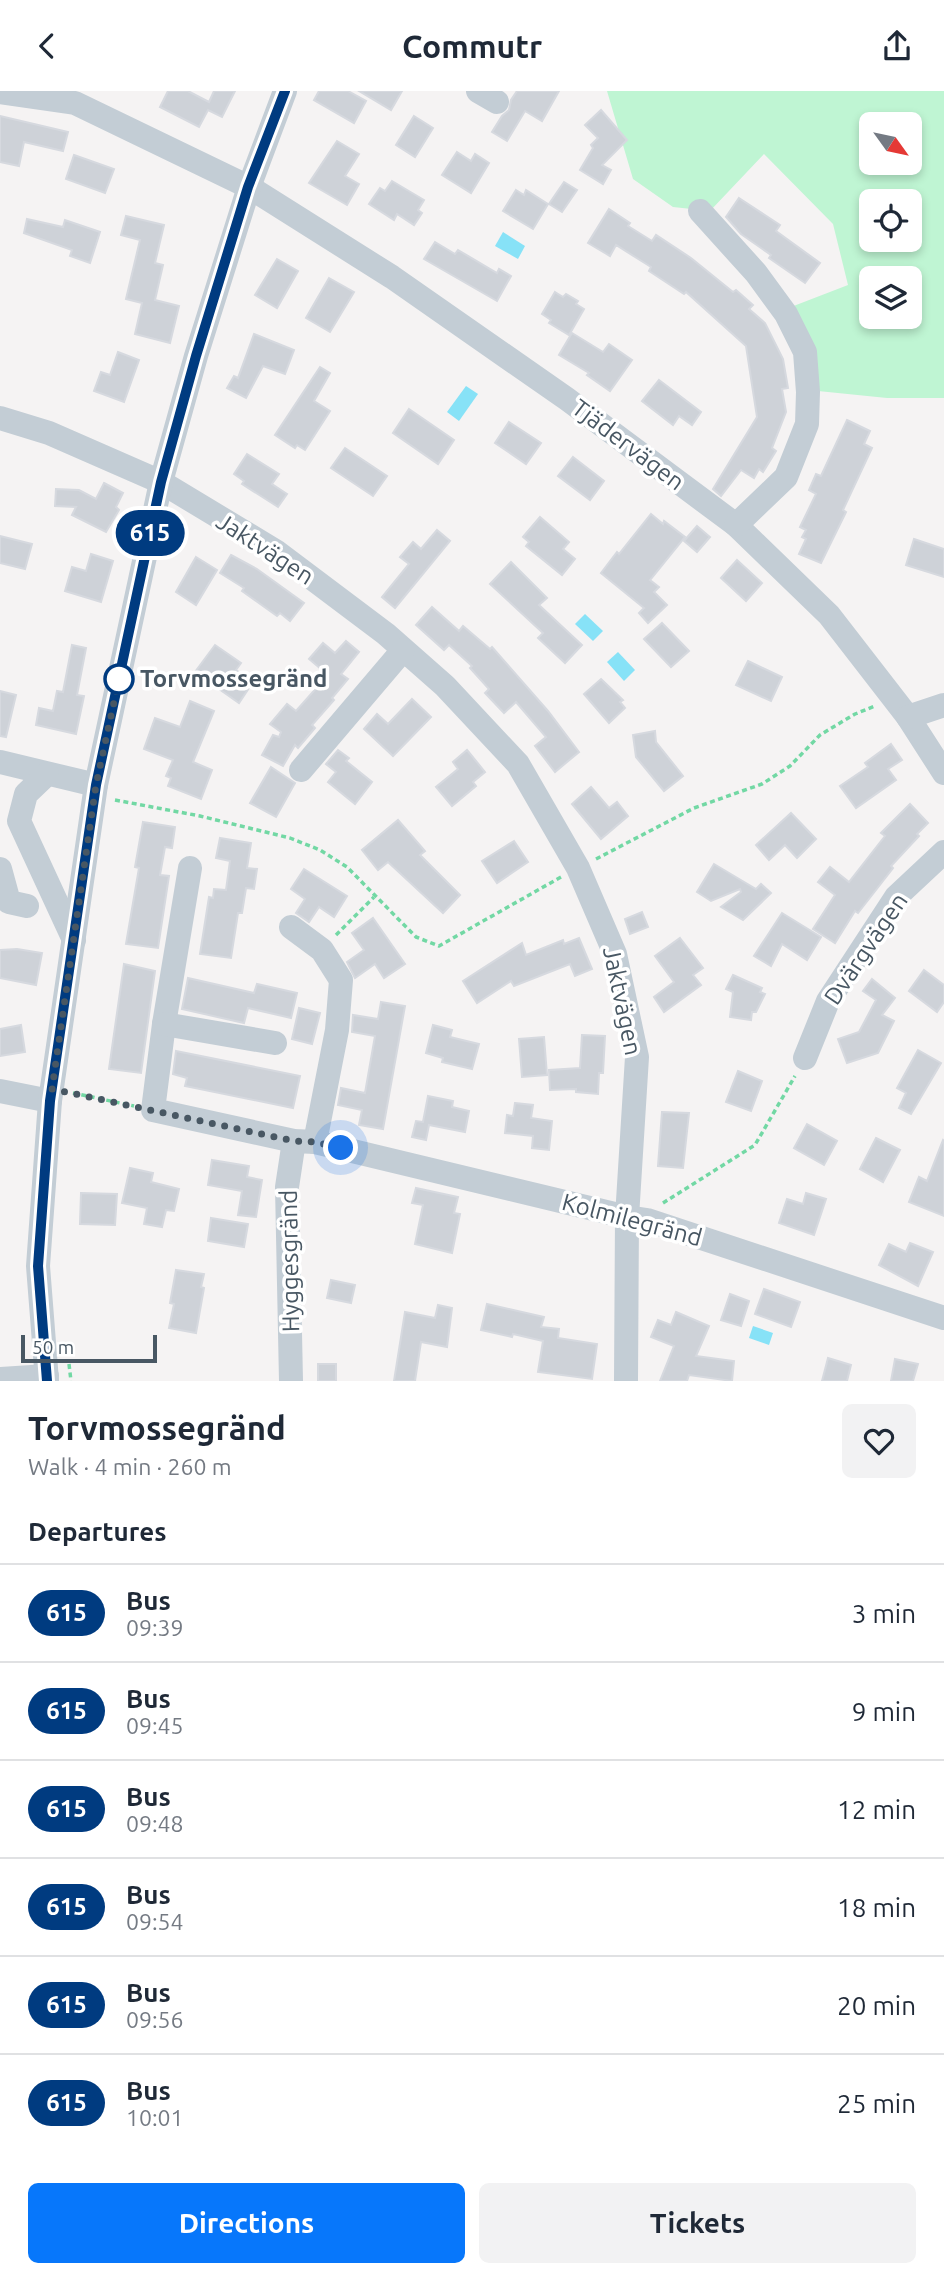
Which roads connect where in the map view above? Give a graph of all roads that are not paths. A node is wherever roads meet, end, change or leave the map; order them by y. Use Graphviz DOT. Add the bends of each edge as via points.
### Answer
graph roads {
  1 [pos="285,91"];
  2 [pos="0,92"];
  3 [pos="248,187"];
  4 [pos="700,211"];
  5 [pos="0,418"];
  6 [pos="161,482"];
  7 [pos="736,525"];
  8 [pos="403,650"];
  9 [pos="944,705"];
  10 [pos="908,717"];
  11 [pos="0,762"];
  12 [pos="302,770"];
  13 [pos="944,773"];
  14 [pos="47,774"];
  15 [pos="105,792"];
  16 [pos="944,852"];
  17 [pos="190,868"];
  18 [pos="0,869"];
  19 [pos="27,906"];
  20 [pos="291,927"];
  21 [pos="74,940"];
  22 [pos="164,1024"];
  23 [pos="275,1043"];
  24 [pos="805,1058"];
  25 [pos="0,1091"];
  26 [pos="62,1096"];
  27 [pos="304,1142"];
  28 [pos="637,1218"];
  29 [pos="944,1318"];
  30 [pos="0,1379"];
  31 [pos="55,1379"];
  32 [pos="291,1381"];
  33 [pos="626,1381"];
  1 -- 3 [label="street"];
  2 -- 3 [label="street, Tjädervägen" via="75,103"];
  3 -- 6 [label="street"];
  3 -- 7 [label="street, Tjädervägen" via="403,285"];
  4 -- 7 [label="street" via="756,273 786,314 805,352 807,424 786,477"];
  5 -- 6 [label="street, Jaktvägen" via="49,433"];
  6 -- 8 [label="street, Jaktvägen" via="276,552"];
  6 -- 15 [label="street"];
  7 -- 10 [label="street, Tjädervägen" via="829,615"];
  8 -- 12 [label="street"];
  8 -- 28 [label="street, Jaktvägen" via="445,686 518,764 578,868 615,954 637,1057"];
  9 -- 10 [label="street"];
  10 -- 13 [label="street, Tjädervägen"];
  11 -- 14 [label="street"];
  14 -- 15 [label="street"];
  14 -- 21 [label="street" via="26,794 19,821"];
  15 -- 21 [label="street"];
  16 -- 24 [label="street, Dvärgvägen" via="896,897 828,1001"];
  17 -- 22 [label="street"];
  18 -- 19 [label="street" via="9,902"];
  20 -- 27 [label="street" via="322,950 341,980 337,1030"];
  21 -- 26 [label="street"];
  22 -- 23 [label="street"];
  22 -- 27 [label="street, Kolmilegränd" via="153,1110"];
  25 -- 26 [label="street"];
  26 -- 31 [label="street" via="38,1266"];
  27 -- 28 [label="street, Kolmilegränd"];
  27 -- 32 [label="street, Hyggesgränd" via="287,1187"];
  28 -- 29 [label="street, Kolmilegränd"];
  28 -- 33 [label="street, Jaktvägen"];
  30 -- 31 [label="street"];
}
